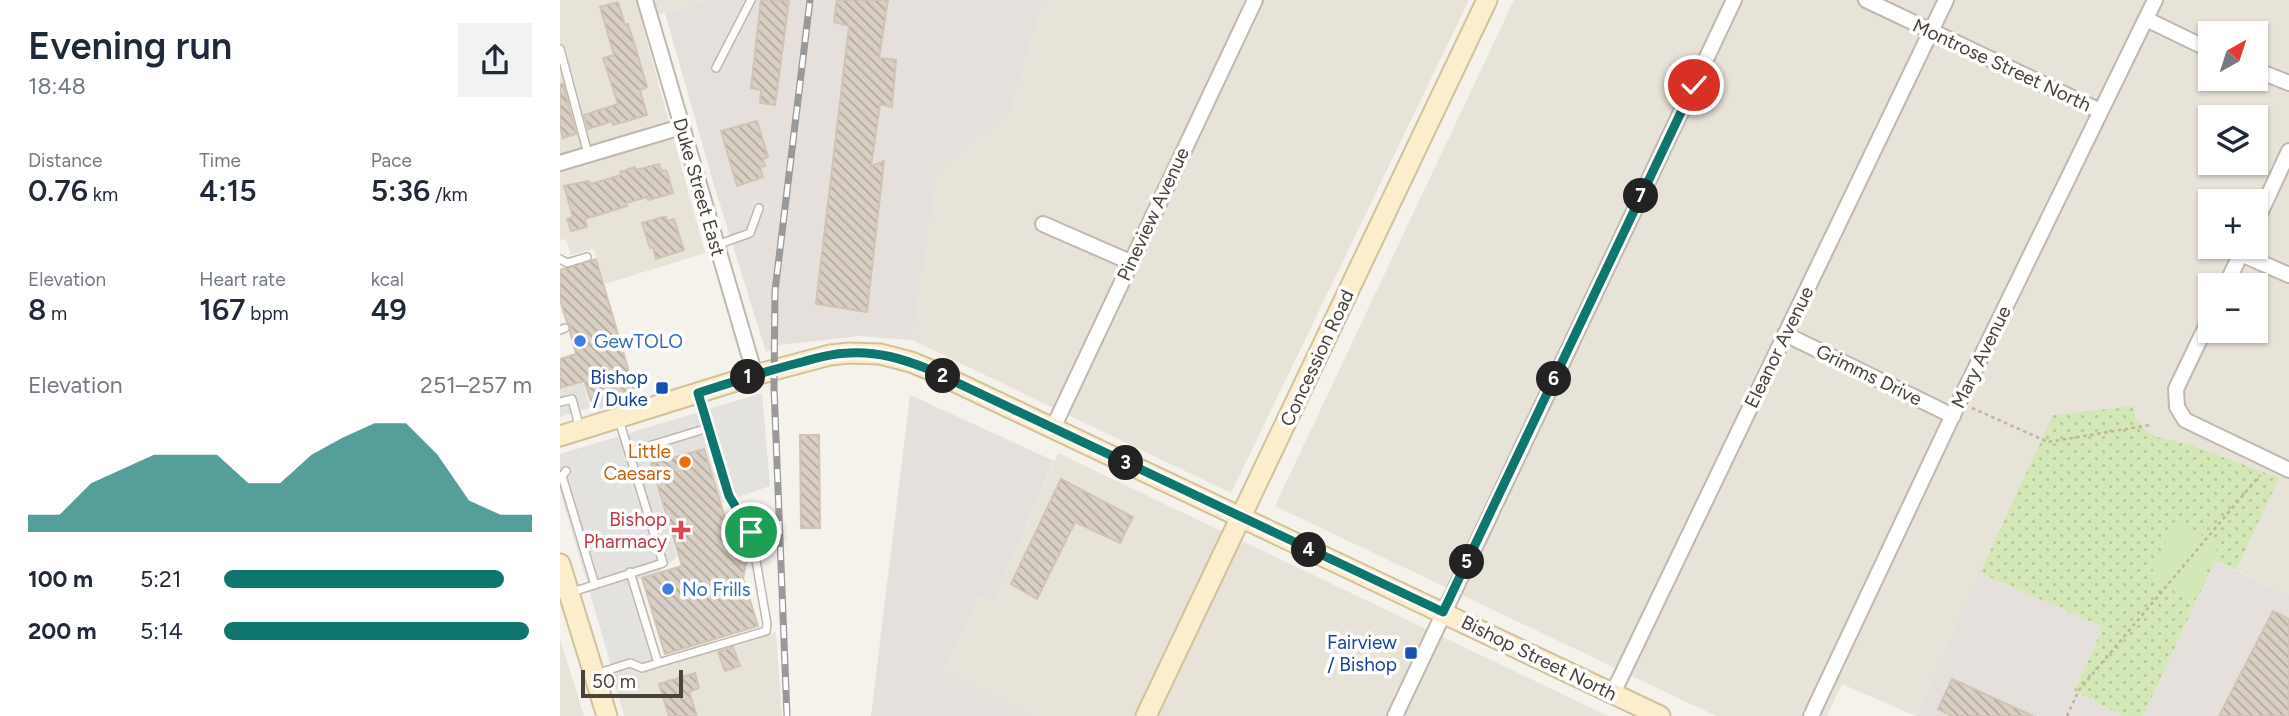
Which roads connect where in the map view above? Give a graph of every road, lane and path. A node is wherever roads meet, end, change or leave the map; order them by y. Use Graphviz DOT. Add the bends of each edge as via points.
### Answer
graph roads {
  1 [pos="645,0"];
  2 [pos="1255,0"];
  3 [pos="1488,0"];
  4 [pos="1734,0"];
  5 [pos="1866,0"];
  6 [pos="1946,0"];
  7 [pos="2155,0"];
  8 [pos="748,2"];
  9 [pos="2146,19"];
  10 [pos="1930,31"];
  11 [pos="2198,44"];
  12 [pos="560,49"];
  13 [pos="716,68"];
  14 [pos="2268,75"];
  15 [pos="2289,83"];
  16 [pos="2100,111"];
  17 [pos="681,127"];
  18 [pos="2289,151"];
  19 [pos="589,155"];
  20 [pos="560,163"];
  21 [pos="2268,196"];
  22 [pos="759,208"];
  23 [pos="1043,225"];
  24 [pos="716,245"];
  25 [pos="587,257"];
  26 [pos="560,259"];
  27 [pos="2260,259"];
  28 [pos="1130,262"];
  29 [pos="2289,275"];
  30 [pos="1785,334"];
  31 [pos="2198,343"];
  32 [pos="754,374"];
  33 [pos="698,393"];
  34 [pos="560,402"];
  35 [pos="1959,402"];
  36 [pos="1952,416"];
  37 [pos="619,418"];
  38 [pos="2150,425"];
  39 [pos="708,428"];
  40 [pos="1053,428"];
  41 [pos="581,430"];
  42 [pos="560,436"];
  43 [pos="629,452"];
  44 [pos="2289,470"];
  45 [pos="566,471"];
  46 [pos="2260,475"];
  47 [pos="1241,517"];
  48 [pos="751,532"];
  49 [pos="744,559"];
  50 [pos="560,564"];
  51 [pos="631,572"];
  52 [pos="595,585"];
  53 [pos="566,597"];
  54 [pos="1443,612"];
  55 [pos="658,663"];
  56 [pos="593,675"];
  57 [pos="1613,693"];
  58 [pos="607,716"];
  59 [pos="1146,716"];
  60 [pos="1395,716"];
  61 [pos="1661,716"];
  62 [pos="1811,716"];
  63 [pos="2067,716"];
  1 -- 17 [label="street, Duke Street East"];
  2 -- 28 [label="street, Pineview Avenue"];
  3 -- 47 [label="main road, Concession Road"];
  4 -- 54 [label="street"];
  5 -- 10 [label="street, Montrose Street North"];
  6 -- 10 [label="street, Eleanor Avenue"];
  7 -- 9 [label="street, Mary Avenue"];
  8 -- 13 [label="lane"];
  9 -- 11 [label="street"];
  9 -- 16 [label="street, Mary Avenue"];
  10 -- 16 [label="street, Montrose Street North"];
  10 -- 30 [label="street, Eleanor Avenue"];
  12 -- 19 [label="lane"];
  14 -- 15 [label="street"];
  16 -- 35 [label="street, Mary Avenue"];
  17 -- 19 [label="street"];
  17 -- 24 [label="street, Duke Street East"];
  18 -- 21 [label="street"];
  19 -- 20 [label="street"];
  22 -- 24 [label="lane" via="750,233"];
  23 -- 28 [label="street"];
  24 -- 32 [label="street, Duke Street East"];
  25 -- 26 [label="lane" via="567,262"];
  27 -- 29 [label="street"];
  28 -- 40 [label="street, Pineview Avenue"];
  30 -- 36 [label="street, Grimms Drive"];
  30 -- 57 [label="street, Eleanor Avenue"];
  31 -- 44 [label="street" via="2176,389 2177,407 2185,419"];
  32 -- 33 [label="main road, Bishop Street North"];
  32 -- 40 [label="main road, Bishop Street North" via="849,353 894,357"];
  33 -- 37 [label="main road, Bishop Street North"];
  33 -- 39 [label="lane"];
  34 -- 41 [label="lane" via="572,399"];
  35 -- 36 [label="street, Mary Avenue"];
  35 -- 38 [label="path" via="2048,442"];
  36 -- 62 [label="street, Mary Avenue"];
  37 -- 41 [label="main road, Bishop Street North"];
  37 -- 43 [label="lane"];
  39 -- 43 [label="lane"];
  39 -- 48 [label="lane" via="729,496"];
  40 -- 47 [label="main road, Bishop Street North"];
  41 -- 42 [label="main road, Bishop Street North"];
  43 -- 51 [label="lane" via="663,563"];
  45 -- 52 [label="lane" via="562,476"];
  46 -- 63 [label="path" via="2079,690"];
  47 -- 54 [label="main road, Bishop Street North"];
  47 -- 59 [label="main road, Concession Road"];
  48 -- 49 [label="lane"];
  48 -- 55 [label="lane" via="766,631"];
  50 -- 53 [label="main road"];
  51 -- 52 [label="lane"];
  51 -- 55 [label="lane"];
  52 -- 53 [label="lane"];
  53 -- 56 [label="main road"];
  54 -- 57 [label="main road, Bishop Street North"];
  54 -- 60 [label="street"];
  55 -- 56 [label="lane" via="642,668 630,663"];
  56 -- 58 [label="main road"];
  57 -- 61 [label="main road, Bishop Street North"];
}
